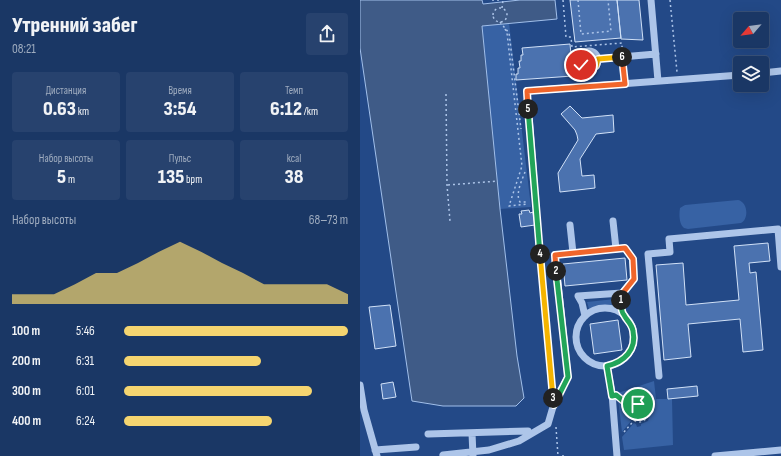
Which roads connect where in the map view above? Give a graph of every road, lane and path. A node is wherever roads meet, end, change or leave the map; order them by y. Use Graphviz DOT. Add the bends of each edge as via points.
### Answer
graph roads {
  1 [pos="492,0"];
  2 [pos="502,0"];
  3 [pos="562,0"];
  4 [pos="578,0"];
  5 [pos="608,0"];
  6 [pos="651,0"];
  7 [pos="670,0"];
  8 [pos="502,8"];
  9 [pos="500,22"];
  10 [pos="656,54"];
  11 [pos="623,57"];
  12 [pos="598,59"];
  13 [pos="781,71"];
  14 [pos="769,72"];
  15 [pos="733,75"];
  16 [pos="677,80"];
  17 [pos="658,81"];
  18 [pos="625,84"];
  19 [pos="446,94"];
  20 [pos="524,154"];
  21 [pos="526,176"];
  22 [pos="498,181"];
  23 [pos="447,185"];
  24 [pos="528,197"];
  25 [pos="536,205"];
  26 [pos="450,221"];
  27 [pos="613,221"];
  28 [pos="570,225"];
  29 [pos="616,249"];
  30 [pos="573,253"];
  31 [pos="781,267"];
  32 [pos="622,294"];
  33 [pos="623,314"];
  34 [pos="585,316"];
  35 [pos="607,366"];
  36 [pos="659,376"];
  37 [pos="360,385"];
  38 [pos="552,389"];
  39 [pos="612,396"];
  40 [pos="645,407"];
  41 [pos="632,408"];
  42 [pos="637,411"];
  43 [pos="642,411"];
  44 [pos="642,415"];
  45 [pos="637,417"];
  46 [pos="646,419"];
  47 [pos="634,421"];
  48 [pos="556,427"];
  49 [pos="528,431"];
  50 [pos="472,433"];
  51 [pos="428,434"];
  52 [pos="616,440"];
  53 [pos="416,447"];
  54 [pos="781,450"];
  55 [pos="376,453"];
  56 [pos="473,454"];
  57 [pos="767,454"];
  58 [pos="444,456"];
  59 [pos="558,456"];
  60 [pos="617,456"];
  61 [pos="716,456"];
  1 -- 2 [label="path"];
  2 -- 8 [label="path"];
  3 -- 11 [label="path" via="566,37 571,37 572,47 622,43"];
  4 -- 5 [label="path" via="581,34 611,31"];
  6 -- 10 [label="street"];
  7 -- 16 [label="path"];
  8 -- 9 [label="path" via="506,10 508,17"];
  8 -- 9 [label="path" via="497,8 493,14 494,19"];
  9 -- 20 [label="path" via="509,33"];
  9 -- 25 [label="path" via="507,33 522,166 509,206"];
  10 -- 11 [label="street"];
  10 -- 17 [label="street"];
  11 -- 12 [label="street"];
  11 -- 18 [label="path"];
  13 -- 14 [label="street"];
  15 -- 16 [label="street"];
  16 -- 17 [label="street"];
  17 -- 18 [label="street"];
  18 -- 25 [label="street" via="527,91"];
  19 -- 23 [label="path"];
  21 -- 24 [label="path" via="526,169 518,199 520,202 526,202"];
  22 -- 23 [label="path"];
  23 -- 26 [label="path"];
  25 -- 38 [label="path"];
  27 -- 29 [label="street"];
  28 -- 30 [label="street"];
  29 -- 30 [label="street"];
  29 -- 32 [label="street" via="625,248 633,259 634,279"];
  30 -- 56 [label="street" via="555,255 568,377 555,400 548,424 519,441"];
  31 -- 36 [label="street" via="778,229 669,239 670,252 648,254"];
  32 -- 33 [label="street"];
  32 -- 34 [label="street" via="578,296"];
  33 -- 34 [label="street" via="605,308 597,309"];
  33 -- 35 [label="street" via="630,321 634,341 625,358 617,364"];
  34 -- 35 [label="street" via="577,328 578,347 589,362"];
  35 -- 39 [label="street"];
  37 -- 55 [label="street"];
  39 -- 41 [label="path" via="616,395"];
  39 -- 52 [label="street"];
  40 -- 41 [label="path" via="638,404"];
  40 -- 43 [label="path"];
  40 -- 46 [label="path" via="648,413"];
  41 -- 42 [label="path"];
  41 -- 47 [label="path" via="630,415"];
  42 -- 43 [label="path"];
  42 -- 45 [label="path"];
  43 -- 44 [label="path"];
  44 -- 45 [label="path"];
  44 -- 46 [label="path"];
  45 -- 47 [label="path"];
  46 -- 47 [label="path" via="641,422"];
  47 -- 52 [label="path"];
  48 -- 59 [label="path"];
  49 -- 50 [label="street"];
  50 -- 51 [label="street"];
  50 -- 56 [label="street"];
  52 -- 60 [label="street"];
  53 -- 55 [label="street"];
  54 -- 57 [label="street"];
  56 -- 58 [label="street"];
  57 -- 61 [label="street"];
}
